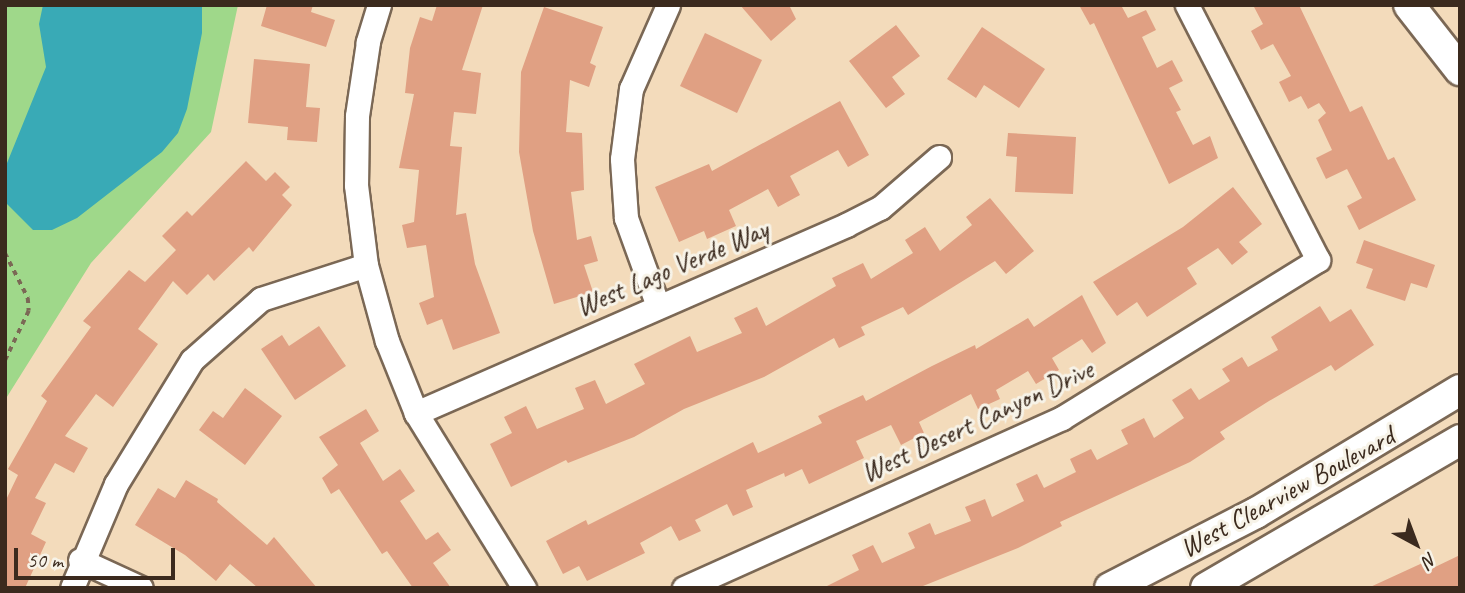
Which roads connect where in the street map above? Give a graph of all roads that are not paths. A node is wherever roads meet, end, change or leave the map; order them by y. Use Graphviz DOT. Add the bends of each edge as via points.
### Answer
graph roads {
  1 [pos="379,5"];
  2 [pos="668,5"];
  3 [pos="1187,5"];
  4 [pos="1409,5"];
  5 [pos="1460,70"];
  6 [pos="939,157"];
  7 [pos="366,265"];
  8 [pos="658,306"];
  9 [pos="1460,390"];
  10 [pos="416,413"];
  11 [pos="1460,440"];
  12 [pos="80,560"];
  13 [pos="72,588"];
  14 [pos="141,588"];
  15 [pos="524,588"];
  16 [pos="684,588"];
  17 [pos="1110,588"];
  18 [pos="1206,588"];
  1 -- 7 [label="street" via="368,42 357,116 356,185"];
  2 -- 8 [label="street" via="631,89 622,159 626,218"];
  3 -- 16 [label="street, West Desert Canyon Drive" via="1318,260 1062,418"];
  4 -- 5 [label="street"];
  6 -- 8 [label="street, West Lago Verde Way" via="880,208"];
  7 -- 10 [label="street" via="387,341"];
  7 -- 12 [label="street" via="261,299 192,360 116,484"];
  8 -- 10 [label="street, West Lago Verde Way"];
  9 -- 17 [label="street, West Clearview Boulevard" via="1255,513"];
  10 -- 15 [label="street"];
  11 -- 18 [label="street, West Clearview Boulevard"];
  12 -- 13 [label="street"];
  12 -- 14 [label="street"];
}
